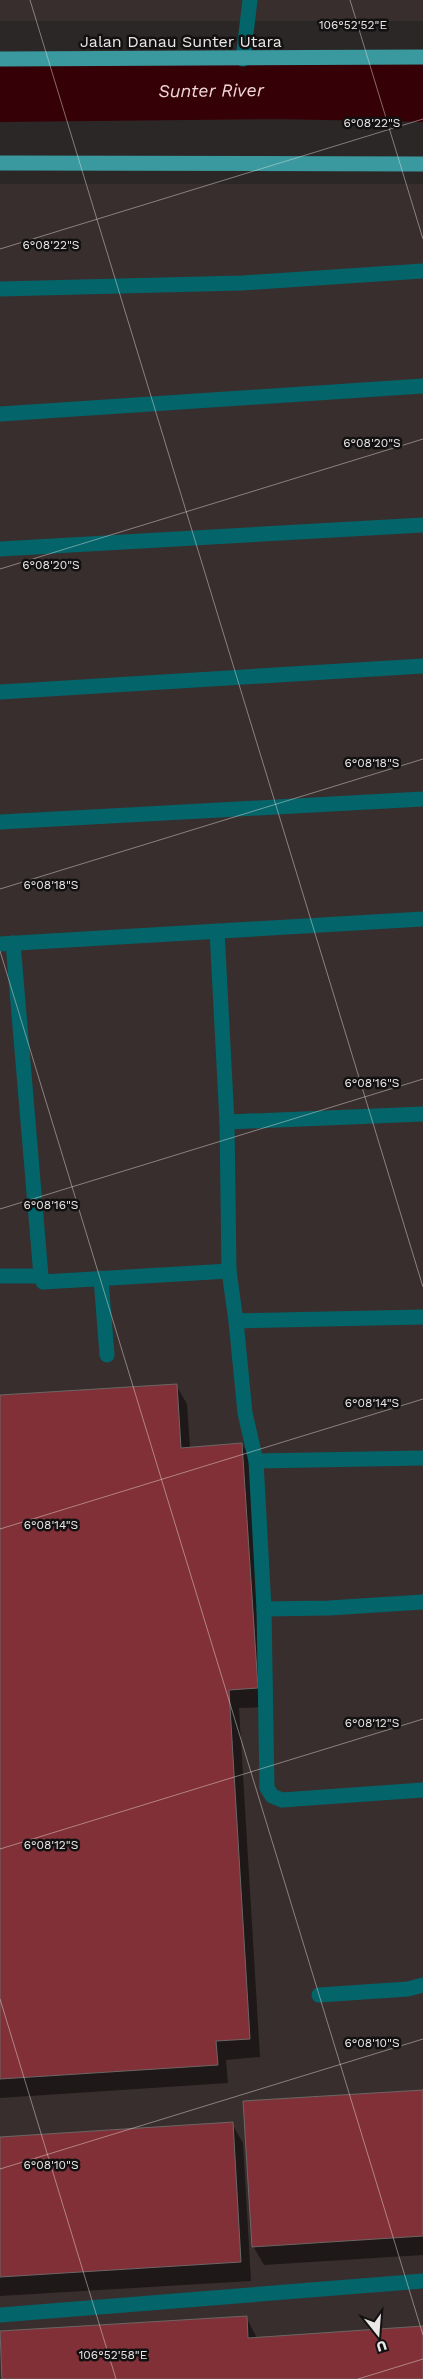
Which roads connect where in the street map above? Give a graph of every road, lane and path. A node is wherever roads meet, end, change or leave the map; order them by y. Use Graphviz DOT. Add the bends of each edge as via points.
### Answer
graph roads {
  1 [pos="250,0"];
  2 [pos="423,57"];
  3 [pos="0,59"];
  4 [pos="244,59"];
  5 [pos="0,163"];
  6 [pos="423,164"];
  7 [pos="423,271"];
  8 [pos="0,289"];
  9 [pos="423,386"];
  10 [pos="0,414"];
  11 [pos="423,525"];
  12 [pos="0,549"];
  13 [pos="423,666"];
  14 [pos="0,692"];
  15 [pos="423,799"];
  16 [pos="0,822"];
  17 [pos="423,919"];
  18 [pos="217,931"];
  19 [pos="6,943"];
  20 [pos="423,1114"];
  21 [pos="227,1122"];
  22 [pos="229,1272"];
  23 [pos="0,1276"];
  24 [pos="41,1276"];
  25 [pos="101,1278"];
  26 [pos="423,1317"];
  27 [pos="236,1321"];
  28 [pos="107,1355"];
  29 [pos="423,1458"];
  30 [pos="256,1461"];
  31 [pos="423,1602"];
  32 [pos="264,1609"];
  33 [pos="423,1790"];
  34 [pos="423,1985"];
  35 [pos="319,1995"];
  36 [pos="423,2280"];
  37 [pos="0,2315"];
  1 -- 4 [label="lane"];
  2 -- 4 [label="main road, Jalan Danau Sunter Utara"];
  3 -- 4 [label="main road, Jalan Danau Sunter Utara"];
  5 -- 6 [label="main road"];
  7 -- 8 [label="lane" via="242,283"];
  9 -- 10 [label="lane"];
  11 -- 12 [label="lane"];
  13 -- 14 [label="lane"];
  15 -- 16 [label="lane"];
  17 -- 18 [label="lane"];
  18 -- 19 [label="lane"];
  18 -- 21 [label="lane"];
  19 -- 24 [label="lane"];
  20 -- 21 [label="lane"];
  21 -- 22 [label="lane"];
  22 -- 25 [label="lane"];
  22 -- 27 [label="lane"];
  23 -- 24 [label="lane"];
  24 -- 25 [label="lane" via="43,1282"];
  25 -- 28 [label="lane"];
  26 -- 27 [label="lane"];
  27 -- 30 [label="lane" via="245,1413"];
  29 -- 30 [label="lane"];
  30 -- 32 [label="lane"];
  31 -- 32 [label="lane"];
  32 -- 33 [label="lane" via="267,1788 272,1796 282,1800"];
  34 -- 35 [label="lane" via="408,1989"];
  36 -- 37 [label="lane"];
}
